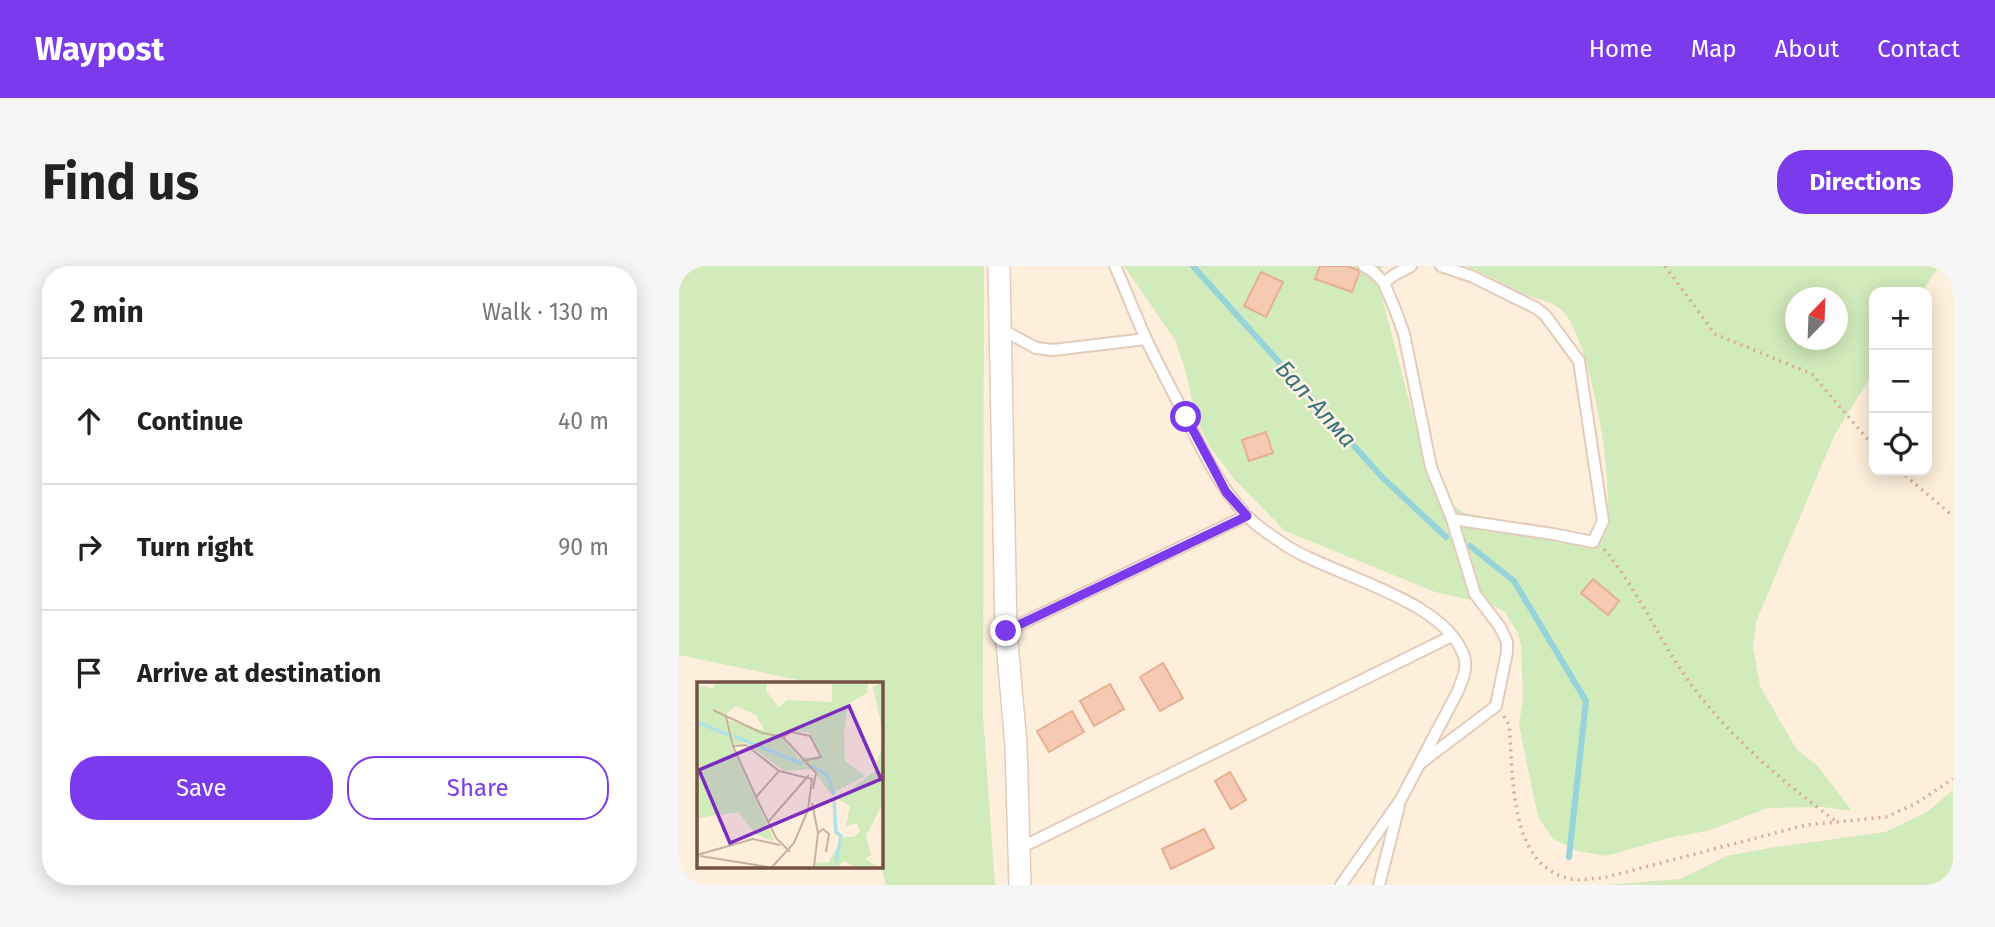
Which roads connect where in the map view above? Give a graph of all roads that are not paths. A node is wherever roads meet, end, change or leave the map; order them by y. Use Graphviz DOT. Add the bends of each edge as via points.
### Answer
graph roads {
  1 [pos="999,266"];
  2 [pos="1115,266"];
  3 [pos="1364,266"];
  4 [pos="1411,266"];
  5 [pos="1441,266"];
  6 [pos="1384,283"];
  7 [pos="1001,329"];
  8 [pos="1146,339"];
  9 [pos="1247,516"];
  10 [pos="1452,519"];
  11 [pos="1006,631"];
  12 [pos="1452,636"];
  13 [pos="1418,764"];
  14 [pos="1401,799"];
  15 [pos="1020,848"];
  16 [pos="1020,885"];
  17 [pos="1341,885"];
  18 [pos="1379,885"];
  1 -- 7 [label="street"];
  2 -- 8 [label="lane"];
  3 -- 6 [label="lane"];
  4 -- 6 [label="lane"];
  5 -- 10 [label="lane" via="1536,308 1579,361 1603,521 1593,542"];
  6 -- 10 [label="lane" via="1404,334 1431,467"];
  7 -- 8 [label="lane" via="1036,348 1053,350"];
  7 -- 11 [label="street"];
  8 -- 9 [label="lane" via="1226,492"];
  9 -- 11 [label="lane"];
  9 -- 12 [label="lane" via="1305,556 1416,607"];
  10 -- 13 [label="lane" via="1475,594 1500,627 1507,652 1496,706"];
  11 -- 15 [label="street"];
  12 -- 13 [label="lane" via="1465,657 1465,673"];
  12 -- 15 [label="lane"];
  13 -- 14 [label="lane"];
  14 -- 17 [label="lane"];
  14 -- 18 [label="lane"];
  15 -- 16 [label="street"];
}
